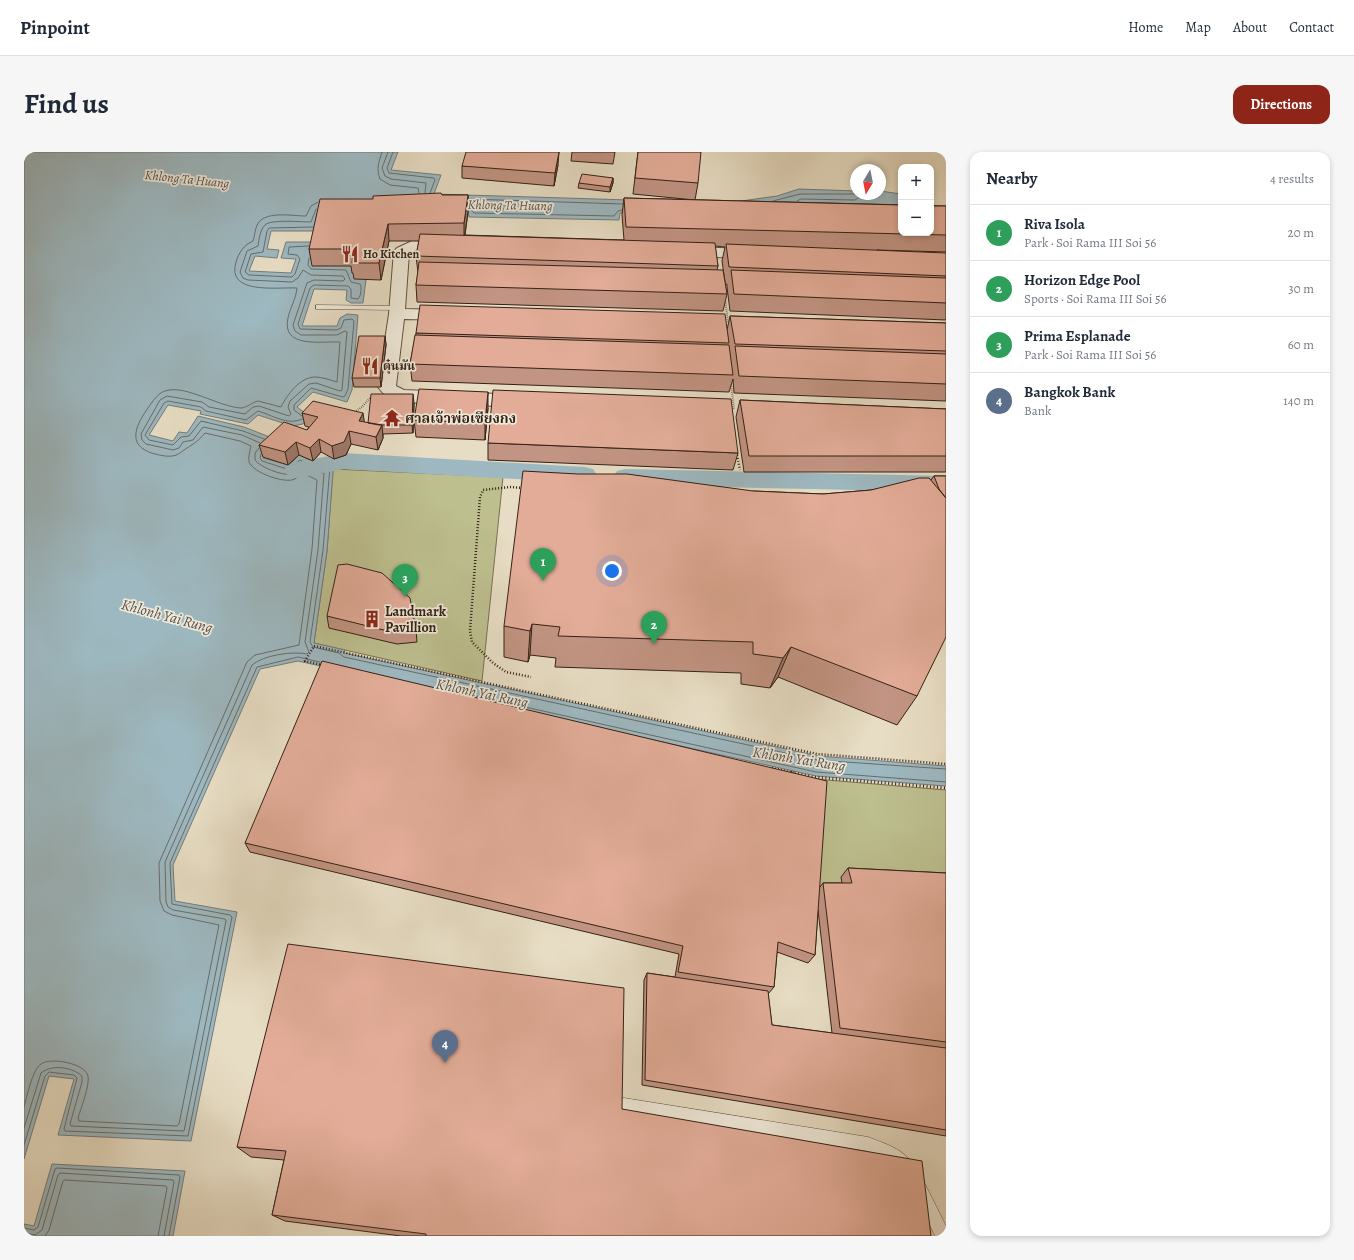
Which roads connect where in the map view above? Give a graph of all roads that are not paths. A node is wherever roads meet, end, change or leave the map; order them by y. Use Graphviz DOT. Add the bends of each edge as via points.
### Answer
graph roads {
  1 [pos="464,247"];
  2 [pos="670,252"];
  3 [pos="764,255"];
  4 [pos="319,307"];
  5 [pos="397,311"];
  6 [pos="460,315"];
  7 [pos="534,401"];
  8 [pos="624,1105"];
  9 [pos="943,1236"];
  1 -- 5 [label="street" via="412,246 402,251"];
  2 -- 3 [label="street"];
  4 -- 5 [label="lane"];
  5 -- 6 [label="street"];
  5 -- 7 [label="street" via="387,387 394,394"];
  8 -- 9 [label="lane" via="868,1144 897,1157 912,1174"];
}
